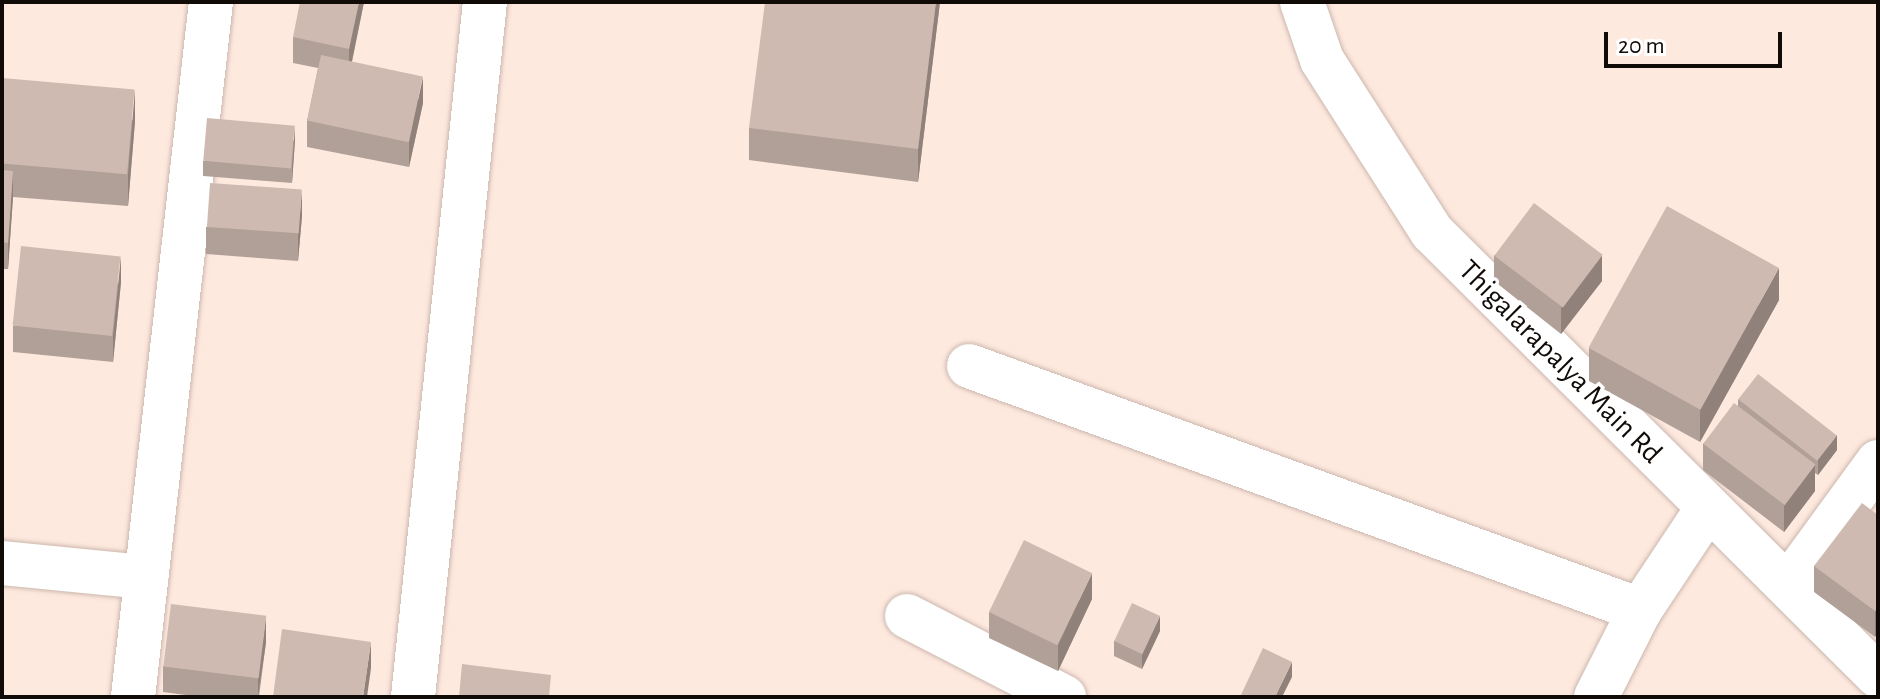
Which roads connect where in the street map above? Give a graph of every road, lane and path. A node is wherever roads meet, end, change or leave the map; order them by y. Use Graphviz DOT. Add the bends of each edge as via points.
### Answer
graph roads {
  1 [pos="211,2"];
  2 [pos="485,2"];
  3 [pos="1302,2"];
  4 [pos="969,366"];
  5 [pos="1878,462"];
  6 [pos="1707,509"];
  7 [pos="2,563"];
  8 [pos="146,577"];
  9 [pos="1789,584"];
  10 [pos="1640,610"];
  11 [pos="907,616"];
  12 [pos="1878,676"];
  13 [pos="133,697"];
  14 [pos="413,697"];
  15 [pos="1064,697"];
  16 [pos="1596,697"];
  1 -- 8 [label="street"];
  2 -- 14 [label="street"];
  3 -- 6 [label="street, Thigalarapalya Main Rd" via="1322,60 1432,232"];
  4 -- 10 [label="street"];
  5 -- 9 [label="street"];
  6 -- 9 [label="street, Thigalarapalya Main Rd"];
  6 -- 10 [label="street"];
  7 -- 8 [label="street"];
  8 -- 13 [label="street"];
  9 -- 12 [label="street, Thigalarapalya Main Rd"];
  10 -- 16 [label="street"];
  11 -- 15 [label="street"];
}
